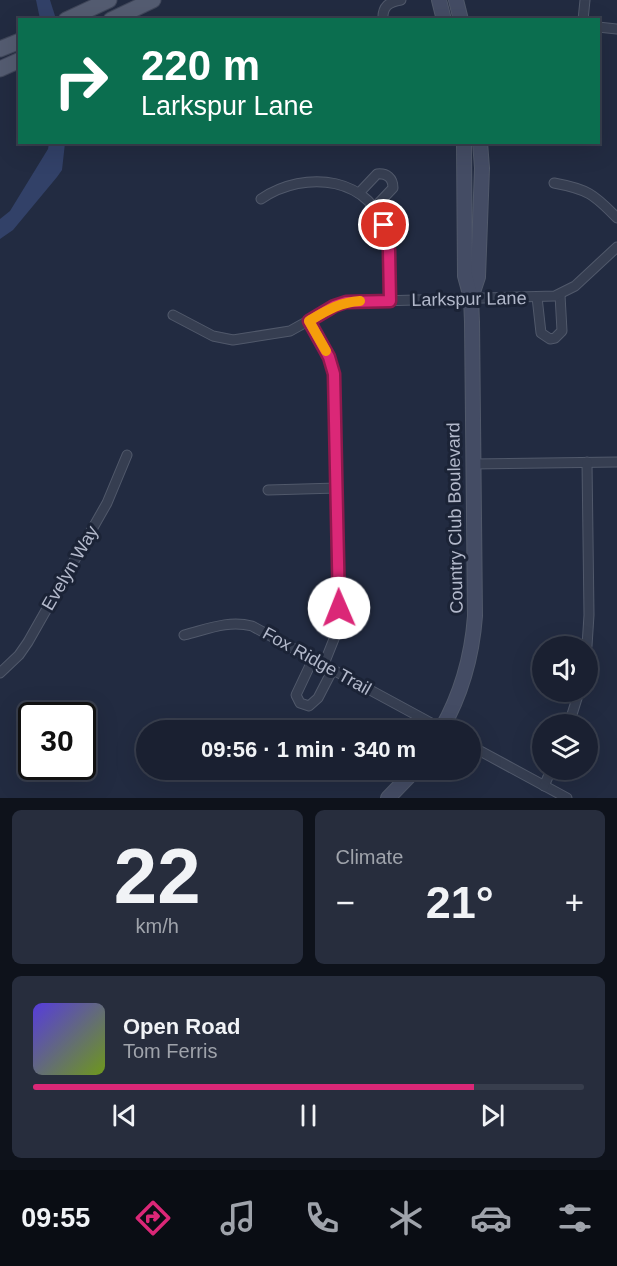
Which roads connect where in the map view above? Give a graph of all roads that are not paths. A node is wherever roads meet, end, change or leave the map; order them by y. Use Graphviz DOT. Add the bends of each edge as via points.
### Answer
graph roads {
  1 [pos="109,0"];
  2 [pos="153,0"];
  3 [pos="401,0"];
  4 [pos="439,0"];
  5 [pos="456,0"];
  6 [pos="585,0"];
  7 [pos="70,18"];
  8 [pos="115,18"];
  9 [pos="383,18"];
  10 [pos="444,18"];
  11 [pos="460,18"];
  12 [pos="583,18"];
  13 [pos="600,27"];
  14 [pos="617,28"];
  15 [pos="18,42"];
  16 [pos="0,49"];
  17 [pos="18,61"];
  18 [pos="0,69"];
  19 [pos="464,144"];
  20 [pos="480,144"];
  21 [pos="554,183"];
  22 [pos="359,194"];
  23 [pos="261,199"];
  24 [pos="374,208"];
  25 [pos="617,218"];
  26 [pos="617,247"];
  27 [pos="560,295"];
  28 [pos="537,297"];
  29 [pos="471,298"];
  30 [pos="390,301"];
  31 [pos="173,315"];
  32 [pos="309,321"];
  33 [pos="127,455"];
  34 [pos="587,462"];
  35 [pos="617,462"];
  36 [pos="473,464"];
  37 [pos="337,488"];
  38 [pos="268,489"];
  39 [pos="184,635"];
  40 [pos="588,636"];
  41 [pos="313,659"];
  42 [pos="324,664"];
  43 [pos="333,669"];
  44 [pos="0,673"];
  45 [pos="424,720"];
  46 [pos="447,720"];
  47 [pos="481,751"];
  48 [pos="405,780"];
  49 [pos="547,780"];
  50 [pos="544,786"];
  51 [pos="563,797"];
  52 [pos="388,798"];
  1 -- 7 [label="main road"];
  2 -- 8 [label="main road"];
  3 -- 9 [label="street" via="386,6"];
  4 -- 10 [label="street"];
  5 -- 11 [label="street"];
  6 -- 12 [label="street"];
  13 -- 14 [label="street"];
  15 -- 16 [label="main road"];
  17 -- 18 [label="main road"];
  19 -- 29 [label="street, Country Club Boulevard" via="465,276"];
  20 -- 29 [label="street, Country Club Boulevard" via="478,277"];
  21 -- 25 [label="street" via="590,193"];
  22 -- 23 [label="street" via="336,183 318,181 282,186"];
  22 -- 24 [label="street"];
  22 -- 24 [label="street" via="377,174 390,178 393,188"];
  24 -- 30 [label="street" via="387,236"];
  26 -- 27 [label="street"];
  27 -- 28 [label="street, Larkspur Lane"];
  27 -- 28 [label="street" via="562,331 550,339 541,333"];
  28 -- 29 [label="street, Larkspur Lane"];
  29 -- 30 [label="street, Larkspur Lane"];
  29 -- 36 [label="street, Country Club Boulevard"];
  30 -- 32 [label="street, Larkspur Lane" via="346,302"];
  31 -- 32 [label="street, Larkspur Lane" via="228,340 283,332"];
  32 -- 37 [label="street" via="334,374"];
  33 -- 44 [label="street, Evelyn Way" via="107,503 28,642"];
  34 -- 35 [label="street"];
  34 -- 36 [label="street"];
  34 -- 40 [label="street"];
  36 -- 46 [label="street, Country Club Boulevard" via="474,631 463,682"];
  37 -- 38 [label="street"];
  37 -- 42 [label="street" via="339,615"];
  39 -- 41 [label="street, Fox Ridge Trail" via="241,623"];
  41 -- 42 [label="street, Fox Ridge Trail"];
  41 -- 43 [label="street" via="296,695 300,704 315,703"];
  42 -- 43 [label="street, Fox Ridge Trail"];
  43 -- 45 [label="street, Fox Ridge Trail"];
  47 -- 50 [label="street"];
  48 -- 52 [label="street"];
  49 -- 50 [label="street"];
  50 -- 51 [label="street"];
}
